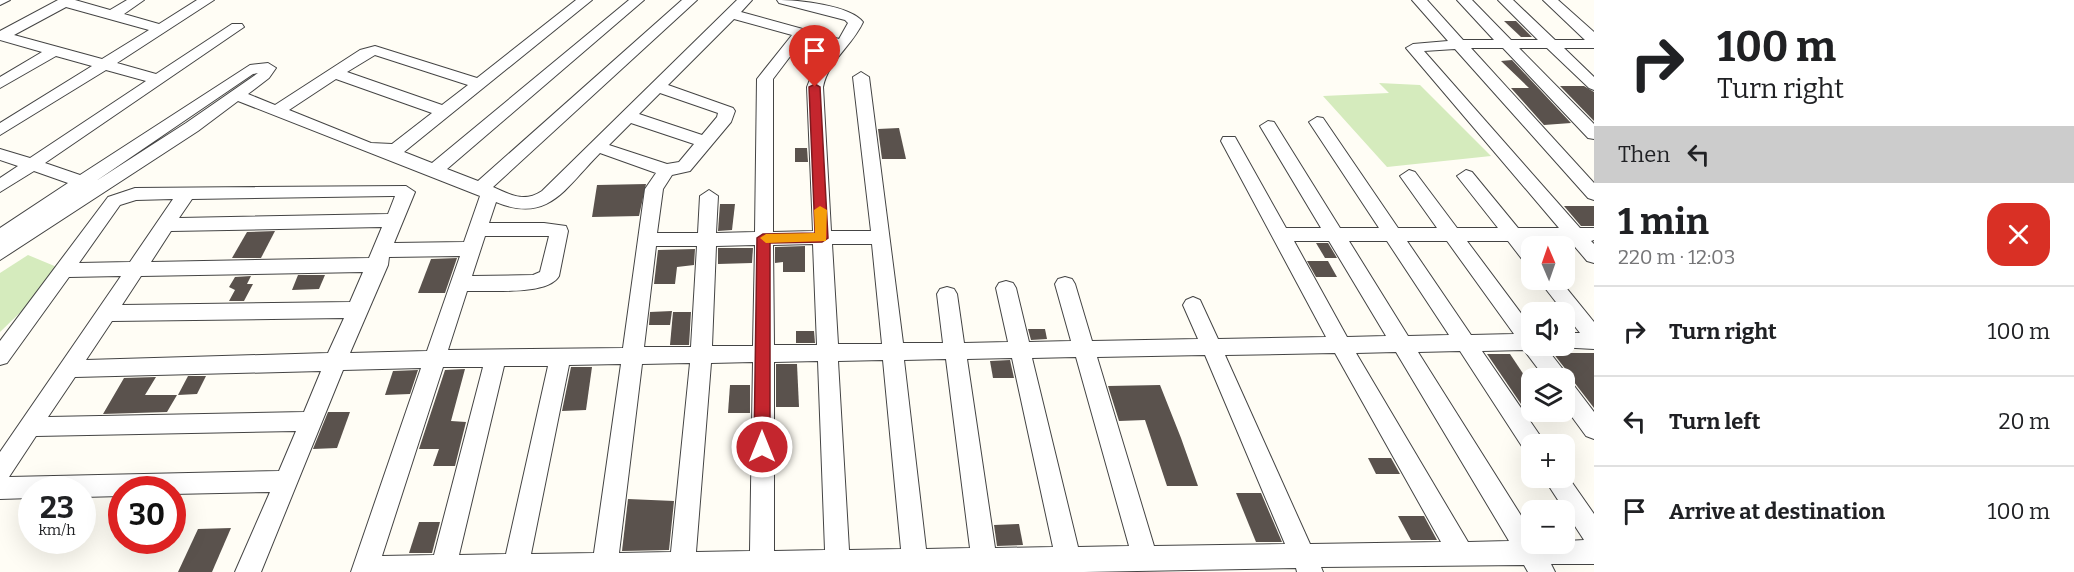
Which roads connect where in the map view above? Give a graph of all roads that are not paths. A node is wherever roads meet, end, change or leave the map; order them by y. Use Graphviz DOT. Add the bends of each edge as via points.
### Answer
graph roads {
  1 [pos="137,0"];
  2 [pos="207,0"];
  3 [pos="585,0"];
  4 [pos="637,0"];
  5 [pos="690,0"];
  6 [pos="745,0"];
  7 [pos="784,0"];
  8 [pos="1419,0"];
  9 [pos="1464,0"];
  10 [pos="1505,0"];
  11 [pos="1550,0"];
  12 [pos="66,1"];
  13 [pos="731,14"];
  14 [pos="111,15"];
  15 [pos="237,27"];
  16 [pos="162,29"];
  17 [pos="801,33"];
  18 [pos="1,36"];
  19 [pos="1594,42"];
  20 [pos="842,44"];
  21 [pos="1459,44"];
  22 [pos="1506,44"];
  23 [pos="1551,44"];
  24 [pos="54,51"];
  25 [pos="104,65"];
  26 [pos="335,73"];
  27 [pos="861,77"];
  28 [pos="160,80"];
  29 [pos="0,83"];
  30 [pos="480,84"];
  31 [pos="1594,85"];
  32 [pos="657,87"];
  33 [pos="237,94"];
  34 [pos="277,111"];
  35 [pos="445,112"];
  36 [pos="627,116"];
  37 [pos="1317,122"];
  38 [pos="1268,126"];
  39 [pos="0,130"];
  40 [pos="1594,134"];
  41 [pos="1229,141"];
  42 [pos="705,142"];
  43 [pos="596,146"];
  44 [pos="386,151"];
  45 [pos="0,154"];
  46 [pos="32,165"];
  47 [pos="666,170"];
  48 [pos="434,171"];
  49 [pos="1409,176"];
  50 [pos="1466,176"];
  51 [pos="91,185"];
  52 [pos="0,186"];
  53 [pos="485,191"];
  54 [pos="186,194"];
  55 [pos="1594,194"];
  56 [pos="709,196"];
  57 [pos="114,201"];
  58 [pos="396,220"];
  59 [pos="164,225"];
  60 [pos="1394,234"];
  61 [pos="1452,234"];
  62 [pos="1512,234"];
  63 [pos="1575,234"];
  64 [pos="1594,234"];
  65 [pos="1281,235"];
  66 [pos="1336,235"];
  67 [pos="0,237"];
  68 [pos="881,237"];
  69 [pos="763,238"];
  70 [pos="822,238"];
  71 [pos="708,239"];
  72 [pos="475,240"];
  73 [pos="647,240"];
  74 [pos="1521,245"];
  75 [pos="0,253"];
  76 [pos="1594,256"];
  77 [pos="381,257"];
  78 [pos="135,269"];
  79 [pos="64,270"];
  80 [pos="460,284"];
  81 [pos="1065,285"];
  82 [pos="1006,288"];
  83 [pos="1556,290"];
  84 [pos="947,294"];
  85 [pos="1193,305"];
  86 [pos="359,310"];
  87 [pos="105,313"];
  88 [pos="1521,329"];
  89 [pos="1594,339"];
  90 [pos="1575,340"];
  91 [pos="1466,343"];
  92 [pos="1521,343"];
  93 [pos="1404,344"];
  94 [pos="1341,345"];
  95 [pos="1211,347"];
  96 [pos="1084,349"];
  97 [pos="1019,350"];
  98 [pos="956,351"];
  99 [pos="893,352"];
  100 [pos="828,353"];
  101 [pos="763,354"];
  102 [pos="701,355"];
  103 [pos="632,356"];
  104 [pos="0,357"];
  105 [pos="560,357"];
  106 [pos="496,358"];
  107 [pos="435,359"];
  108 [pos="337,362"];
  109 [pos="68,369"];
  110 [pos="1575,404"];
  111 [pos="313,421"];
  112 [pos="30,427"];
  113 [pos="1594,429"];
  114 [pos="1526,434"];
  115 [pos="0,471"];
  116 [pos="286,481"];
  117 [pos="0,488"];
  118 [pos="1562,488"];
  119 [pos="1594,535"];
  120 [pos="1594,552"];
  121 [pos="1461,554"];
  122 [pos="1145,558"];
  123 [pos="984,560"];
  124 [pos="915,561"];
  125 [pos="1537,562"];
  126 [pos="762,563"];
  127 [pos="682,564"];
  128 [pos="1306,564"];
  129 [pos="1070,565"];
  130 [pos="1180,565"];
  131 [pos="516,566"];
  132 [pos="442,567"];
  133 [pos="837,567"];
  134 [pos="604,568"];
  135 [pos="364,570"];
  136 [pos="248,572"];
  1 -- 14 [label="street"];
  2 -- 16 [label="street"];
  3 -- 30 [label="street"];
  4 -- 48 [label="street"];
  5 -- 53 [label="street"];
  6 -- 13 [label="street"];
  7 -- 20 [label="street" via="855,19"];
  8 -- 21 [label="street"];
  9 -- 22 [label="street"];
  10 -- 23 [label="street"];
  11 -- 19 [label="street"];
  12 -- 14 [label="street"];
  12 -- 18 [label="street"];
  13 -- 17 [label="street"];
  13 -- 32 [label="street"];
  14 -- 16 [label="street"];
  15 -- 28 [label="street"];
  16 -- 25 [label="street"];
  17 -- 20 [label="street"];
  17 -- 69 [label="street" via="765,79"];
  18 -- 24 [label="street"];
  19 -- 23 [label="street"];
  20 -- 70 [label="street" via="815,79"];
  21 -- 22 [label="street"];
  21 -- 55 [label="street"];
  21 -- 63 [label="street" via="1413,48"];
  22 -- 23 [label="street"];
  22 -- 40 [label="street"];
  23 -- 31 [label="street"];
  24 -- 25 [label="street"];
  24 -- 29 [label="street"];
  25 -- 28 [label="street"];
  25 -- 39 [label="street"];
  26 -- 30 [label="street" via="364,53 380,50"];
  26 -- 34 [label="street"];
  26 -- 35 [label="street"];
  27 -- 68 [label="street"];
  28 -- 46 [label="street"];
  30 -- 35 [label="street"];
  32 -- 36 [label="street"];
  32 -- 42 [label="street" via="727,111"];
  33 -- 34 [label="street"];
  33 -- 51 [label="street"];
  33 -- 51 [label="street" via="268,68 248,72"];
  34 -- 44 [label="street" via="368,148"];
  35 -- 44 [label="street" via="404,145"];
  36 -- 42 [label="street"];
  36 -- 43 [label="street"];
  37 -- 60 [label="street"];
  38 -- 66 [label="street"];
  41 -- 65 [label="street"];
  42 -- 47 [label="street" via="684,167"];
  43 -- 47 [label="street"];
  43 -- 53 [label="street" via="535,204 517,204"];
  44 -- 48 [label="street"];
  45 -- 46 [label="street"];
  46 -- 51 [label="street"];
  46 -- 52 [label="street"];
  47 -- 73 [label="street" via="654,189"];
  48 -- 53 [label="street"];
  49 -- 61 [label="street"];
  50 -- 62 [label="street"];
  51 -- 57 [label="street" via="108,193"];
  51 -- 67 [label="street"];
  51 -- 75 [label="street"];
  53 -- 72 [label="street"];
  54 -- 57 [label="street" via="126,195"];
  54 -- 58 [label="street" via="402,190 406,196"];
  54 -- 59 [label="street"];
  56 -- 71 [label="street"];
  57 -- 79 [label="street"];
  58 -- 59 [label="street"];
  58 -- 77 [label="street"];
  59 -- 78 [label="street"];
  60 -- 61 [label="street"];
  60 -- 66 [label="street"];
  60 -- 91 [label="street"];
  61 -- 62 [label="street"];
  61 -- 88 [label="street"];
  62 -- 63 [label="street"];
  62 -- 74 [label="street"];
  63 -- 64 [label="street"];
  63 -- 76 [label="street"];
  65 -- 66 [label="street"];
  65 -- 94 [label="street"];
  66 -- 93 [label="street"];
  68 -- 70 [label="street"];
  68 -- 99 [label="street"];
  69 -- 70 [label="street"];
  69 -- 71 [label="street"];
  69 -- 101 [label="street"];
  70 -- 100 [label="street"];
  71 -- 73 [label="street"];
  71 -- 102 [label="street"];
  72 -- 77 [label="street"];
  72 -- 80 [label="street"];
  72 -- 80 [label="street" via="544,229 559,231 549,276 535,282"];
  73 -- 103 [label="street"];
  77 -- 78 [label="street"];
  77 -- 86 [label="street"];
  78 -- 79 [label="street"];
  78 -- 87 [label="street"];
  79 -- 104 [label="street"];
  80 -- 107 [label="street"];
  81 -- 96 [label="street"];
  82 -- 97 [label="street"];
  83 -- 89 [label="street"];
  84 -- 98 [label="street"];
  85 -- 95 [label="street"];
  86 -- 87 [label="street"];
  86 -- 108 [label="street"];
  87 -- 109 [label="street"];
  89 -- 90 [label="street"];
  91 -- 92 [label="street"];
  91 -- 93 [label="street"];
  91 -- 114 [label="street"];
  93 -- 94 [label="street"];
  93 -- 125 [label="street"];
  94 -- 95 [label="street"];
  94 -- 121 [label="street"];
  95 -- 96 [label="street"];
  95 -- 128 [label="street"];
  96 -- 97 [label="street"];
  96 -- 122 [label="street"];
  97 -- 98 [label="street"];
  97 -- 129 [label="street"];
  98 -- 99 [label="street"];
  98 -- 123 [label="street"];
  99 -- 100 [label="street"];
  99 -- 124 [label="street"];
  100 -- 101 [label="street"];
  100 -- 133 [label="street"];
  101 -- 102 [label="street"];
  101 -- 126 [label="street"];
  102 -- 103 [label="street"];
  102 -- 127 [label="street"];
  103 -- 105 [label="street"];
  103 -- 134 [label="street"];
  105 -- 106 [label="street"];
  105 -- 131 [label="street"];
  106 -- 107 [label="street"];
  106 -- 132 [label="street"];
  107 -- 108 [label="street"];
  107 -- 135 [label="street"];
  108 -- 109 [label="street"];
  108 -- 111 [label="street"];
  109 -- 112 [label="street"];
  110 -- 113 [label="street"];
  111 -- 112 [label="street"];
  111 -- 116 [label="street"];
  112 -- 115 [label="street"];
  116 -- 117 [label="street"];
  116 -- 136 [label="street"];
  118 -- 119 [label="street"];
  120 -- 125 [label="street"];
  121 -- 125 [label="street"];
  121 -- 128 [label="street"];
  122 -- 129 [label="street"];
  122 -- 130 [label="street"];
  123 -- 124 [label="street"];
  123 -- 129 [label="street"];
  124 -- 133 [label="street"];
  126 -- 127 [label="street"];
  126 -- 133 [label="street"];
  127 -- 134 [label="street"];
  128 -- 130 [label="street"];
  131 -- 132 [label="street"];
  131 -- 134 [label="street"];
  132 -- 135 [label="street"];
}
